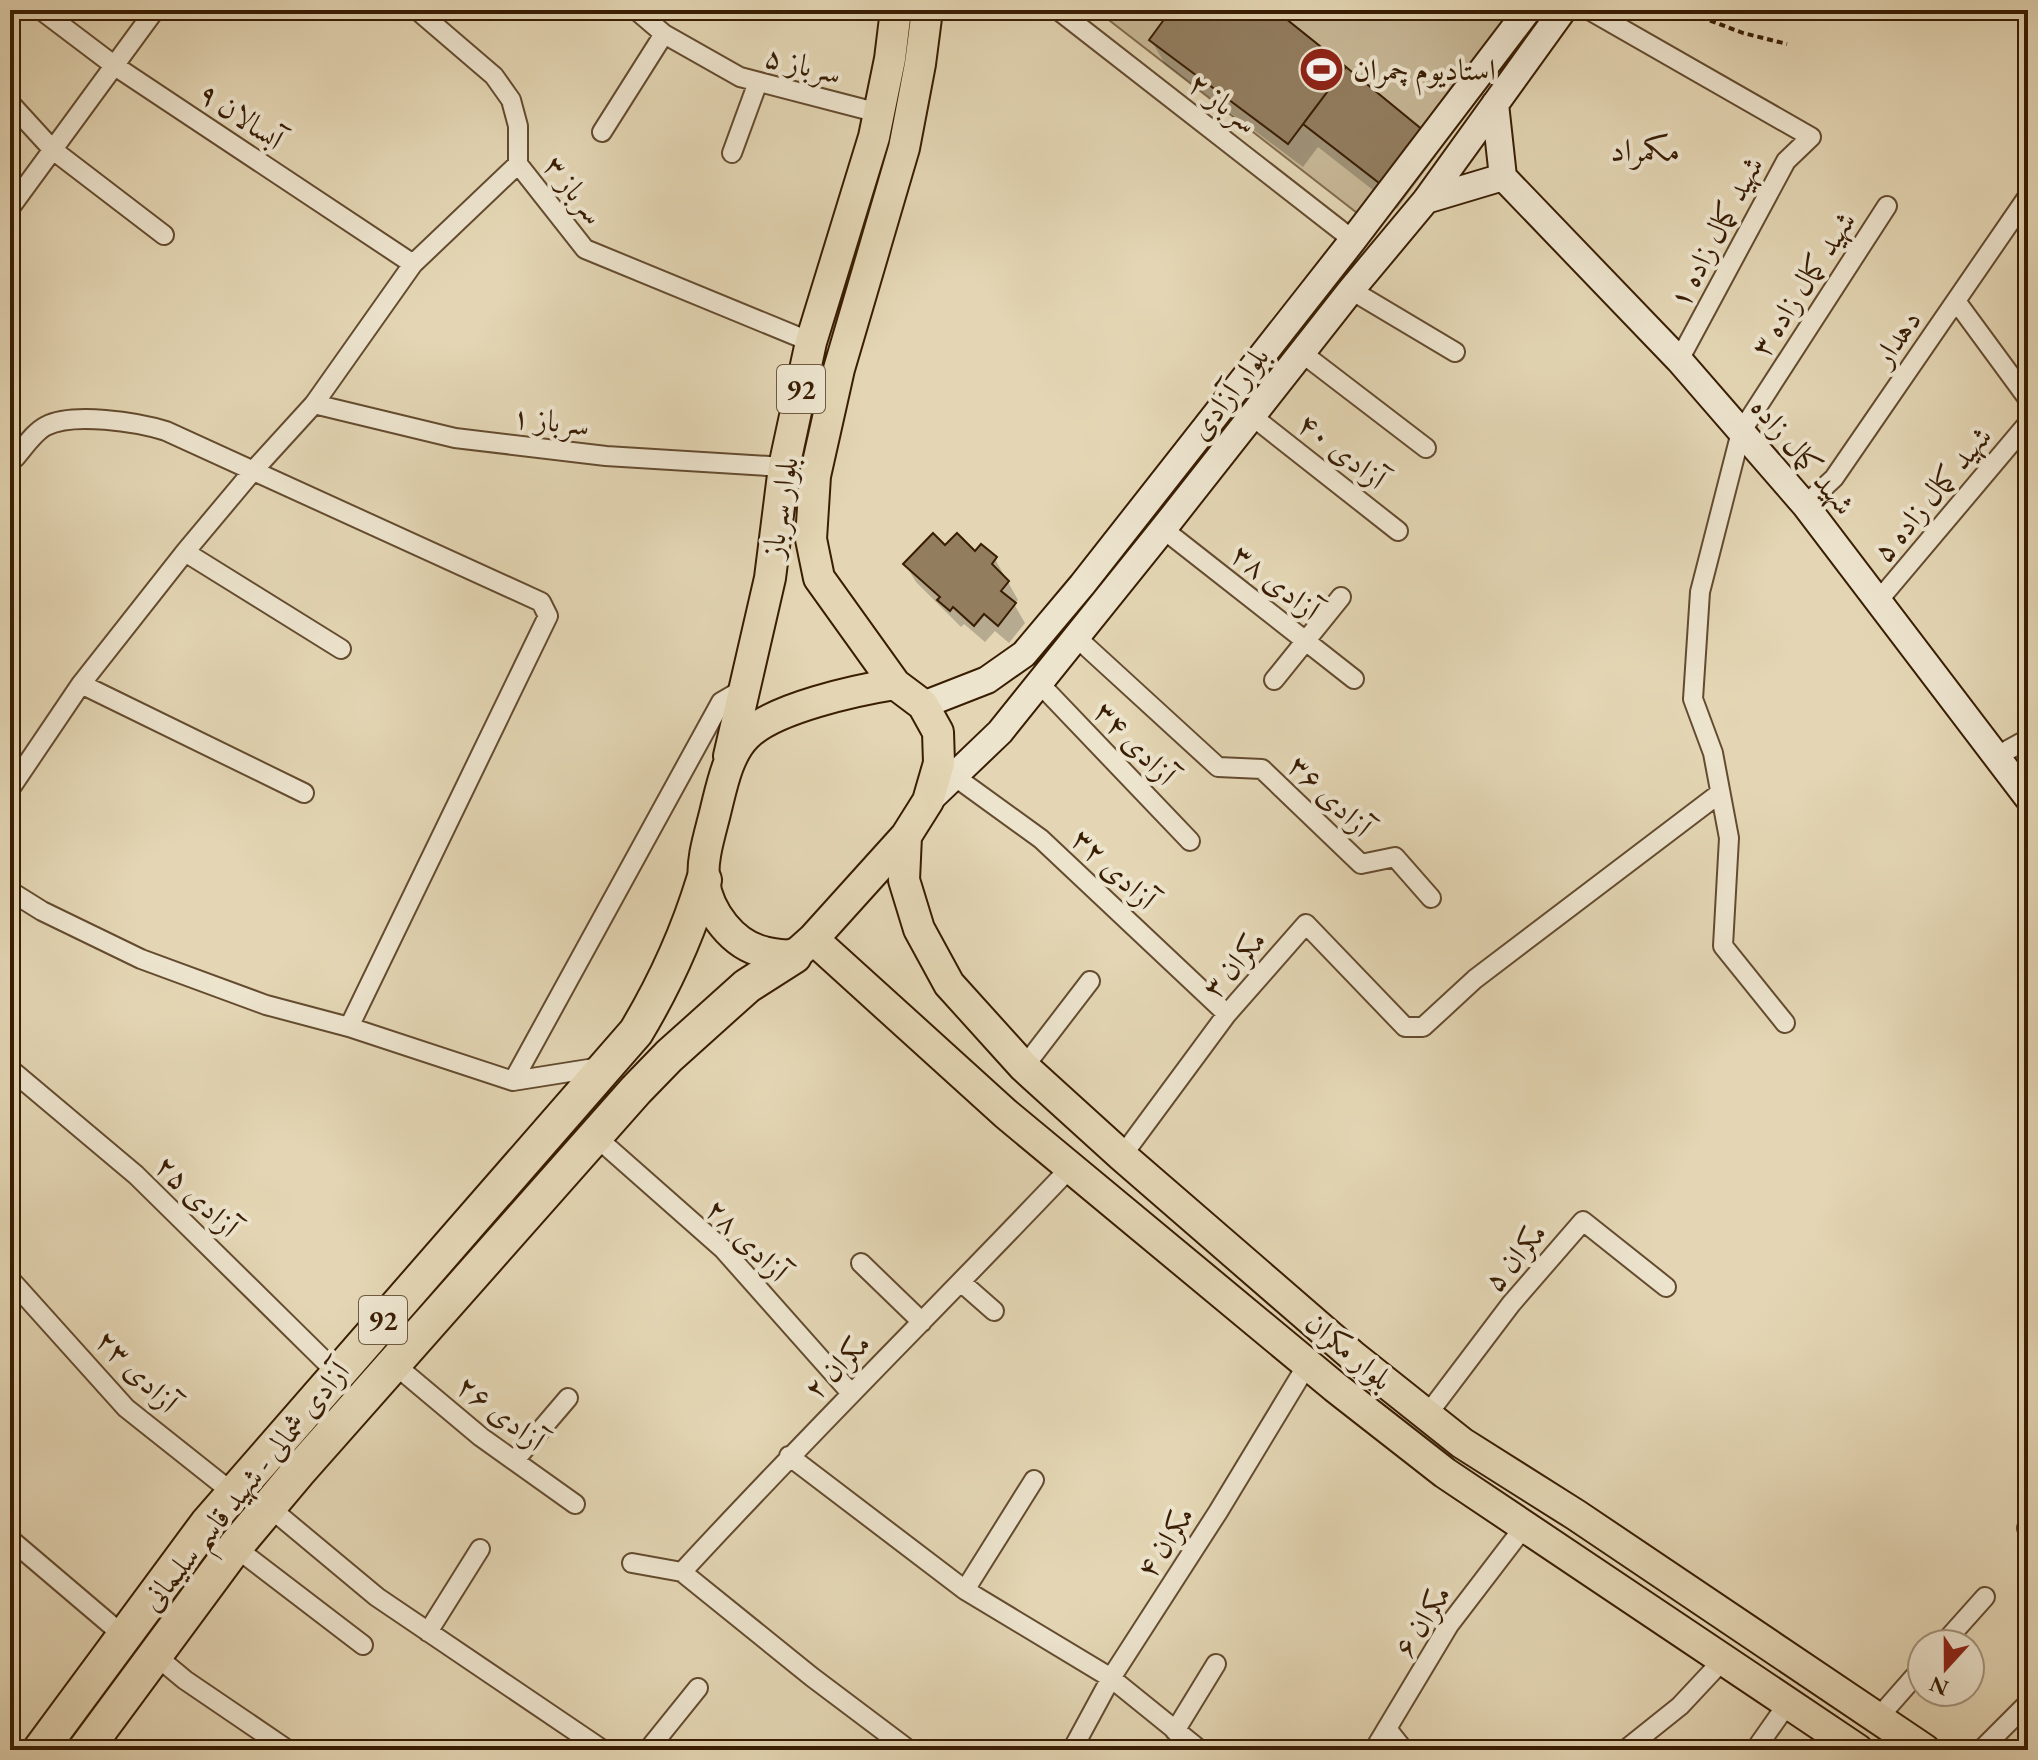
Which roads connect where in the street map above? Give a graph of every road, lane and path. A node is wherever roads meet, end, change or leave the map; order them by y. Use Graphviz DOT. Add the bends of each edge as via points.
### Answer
graph roads {
  1 [pos="41,10"];
  2 [pos="155,10"];
  3 [pos="417,10"];
  4 [pos="636,10"];
  5 [pos="896,10"];
  6 [pos="927,10"];
  7 [pos="1058,10"];
  8 [pos="1528,10"];
  9 [pos="1563,10"];
  10 [pos="1589,10"];
  11 [pos="1682,10"];
  12 [pos="664,34"];
  13 [pos="1787,44"];
  14 [pos="115,66"];
  15 [pos="758,82"];
  16 [pos="10,103"];
  17 [pos="1495,104"];
  18 [pos="879,113"];
  19 [pos="602,132"];
  20 [pos="53,150"];
  21 [pos="732,153"];
  22 [pos="518,164"];
  23 [pos="1503,177"];
  24 [pos="2028,196"];
  25 [pos="1426,200"];
  26 [pos="1887,206"];
  27 [pos="10,208"];
  28 [pos="164,235"];
  29 [pos="1353,240"];
  30 [pos="413,264"];
  31 [pos="1351,290"];
  32 [pos="1956,301"];
  33 [pos="811,342"];
  34 [pos="1455,352"];
  35 [pos="1302,353"];
  36 [pos="1679,360"];
  37 [pos="2028,399"];
  38 [pos="314,404"];
  39 [pos="1252,416"];
  40 [pos="2028,423"];
  41 [pos="1741,432"];
  42 [pos="1426,448"];
  43 [pos="15,458"];
  44 [pos="784,467"];
  45 [pos="252,472"];
  46 [pos="1805,505"];
  47 [pos="1163,529"];
  48 [pos="1398,531"];
  49 [pos="185,552"];
  50 [pos="1341,597"];
  51 [pos="1878,601"];
  52 [pos="1076,637"];
  53 [pos="1304,640"];
  54 [pos="341,649"];
  55 [pos="1354,679"];
  56 [pos="1274,680"];
  57 [pos="1039,683"];
  58 [pos="81,684"];
  59 [pos="895,684"];
  60 [pos="745,688"];
  61 [pos="923,705"];
  62 [pos="2028,739"];
  63 [pos="1997,756"];
  64 [pos="725,773"];
  65 [pos="954,776"];
  66 [pos="10,789"];
  67 [pos="304,793"];
  68 [pos="1720,793"];
  69 [pos="2028,798"];
  70 [pos="928,801"];
  71 [pos="906,836"];
  72 [pos="1190,841"];
  73 [pos="704,880"];
  74 [pos="10,891"];
  75 [pos="1431,898"];
  76 [pos="804,948"];
  77 [pos="1090,981"];
  78 [pos="1227,1014"];
  79 [pos="1785,1023"];
  80 [pos="349,1027"];
  81 [pos="1001,1041"];
  82 [pos="608,1066"];
  83 [pos="1024,1067"];
  84 [pos="10,1069"];
  85 [pos="962,1073"];
  86 [pos="513,1081"];
  87 [pos="595,1136"];
  88 [pos="1122,1156"];
  89 [pos="1071,1167"];
  90 [pos="861,1263"];
  91 [pos="10,1279"];
  92 [pos="961,1282"];
  93 [pos="1666,1287"];
  94 [pos="994,1311"];
  95 [pos="922,1322"];
  96 [pos="394,1364"];
  97 [pos="1307,1365"];
  98 [pos="337,1373"];
  99 [pos="850,1392"];
  100 [pos="568,1398"];
  101 [pos="1427,1415"];
  102 [pos="789,1456"];
  103 [pos="515,1460"];
  104 [pos="1034,1480"];
  105 [pos="233,1493"];
  106 [pos="575,1504"];
  107 [pos="269,1507"];
  108 [pos="1524,1527"];
  109 [pos="10,1539"];
  110 [pos="235,1547"];
  111 [pos="480,1549"];
  112 [pos="632,1563"];
  113 [pos="682,1572"];
  114 [pos="965,1590"];
  115 [pos="1985,1597"];
  116 [pos="1957,1628"];
  117 [pos="428,1632"];
  118 [pos="124,1636"];
  119 [pos="363,1645"];
  120 [pos="155,1655"];
  121 [pos="1723,1660"];
  122 [pos="1216,1664"];
  123 [pos="1111,1678"];
  124 [pos="1906,1686"];
  125 [pos="698,1688"];
  126 [pos="1788,1703"];
  127 [pos="2028,1703"];
  128 [pos="1878,1718"];
  129 [pos="1388,1730"];
  130 [pos="1175,1731"];
  131 [pos="40,1750"];
  132 [pos="85,1750"];
  133 [pos="288,1750"];
  134 [pos="603,1750"];
  135 [pos="648,1750"];
  136 [pos="909,1750"];
  137 [pos="1072,1750"];
  138 [pos="1200,1750"];
  139 [pos="1374,1750"];
  140 [pos="1404,1750"];
  141 [pos="1625,1750"];
  142 [pos="1755,1750"];
  143 [pos="1858,1750"];
  144 [pos="1925,1750"];
  145 [pos="1981,1750"];
  1 -- 14 [label="street, آبسالان ۹"];
  2 -- 14 [label="street"];
  3 -- 22 [label="street, سرباز ۳" via="494,76 511,100 518,126"];
  4 -- 12 [label="street, سرباز ۵"];
  5 -- 18 [label="main road, بلوار سرباز / 92"];
  6 -- 59 [label="main road, بلوار سرباز / 92" via="904,148 839,369 815,476 811,539 819,578"];
  7 -- 29 [label="street, سرباز ۲"];
  8 -- 29 [label="main road, بلوار آزادی"];
  9 -- 17 [label="main road, بلوار آزادی"];
  10 -- 36 [label="street, شهید کمال زاده ۱" via="1811,137 1786,161"];
  11 -- 13 [label="path"];
  12 -- 15 [label="street, سرباز ۵"];
  12 -- 19 [label="street"];
  14 -- 20 [label="street"];
  14 -- 30 [label="street, آبسالان ۹"];
  15 -- 18 [label="street, سرباز ۵"];
  15 -- 21 [label="street"];
  16 -- 20 [label="street"];
  17 -- 23 [label="main road"];
  17 -- 25 [label="main road, بلوار آزادی"];
  18 -- 33 [label="main road, بلوار سرباز / 92"];
  20 -- 27 [label="street"];
  20 -- 28 [label="street"];
  22 -- 30 [label="street"];
  22 -- 33 [label="street, سرباز ۳" via="585,249"];
  23 -- 25 [label="main road"];
  23 -- 36 [label="main road, شهید کمال زاده"];
  24 -- 32 [label="street, دهدار"];
  25 -- 31 [label="main road, بلوار آزادی"];
  26 -- 41 [label="street, شهید کمال زاده ۳"];
  29 -- 61 [label="main road, بلوار آزادی" via="1024,654 987,680"];
  30 -- 38 [label="street"];
  31 -- 34 [label="street"];
  31 -- 35 [label="main road, بلوار آزادی"];
  32 -- 37 [label="street"];
  32 -- 46 [label="street, دهدار" via="1834,478"];
  33 -- 44 [label="main road, بلوار سرباز / 92"];
  35 -- 39 [label="main road, بلوار آزادی"];
  35 -- 42 [label="street"];
  36 -- 41 [label="main road, شهید کمال زاده"];
  38 -- 44 [label="street, سرباز ۱" via="455,438 606,456"];
  38 -- 45 [label="street"];
  39 -- 47 [label="main road, بلوار آزادی"];
  39 -- 48 [label="street, آزادی ۴۰"];
  40 -- 51 [label="street, شهید کمال زاده ۵"];
  41 -- 46 [label="main road, شهید کمال زاده"];
  41 -- 68 [label="street, شهید کمال زاده ۳" via="1700,592 1693,699 1713,753"];
  43 -- 45 [label="street" via="43,427 65,419 149,425"];
  44 -- 60 [label="main road, بلوار سرباز / 92" via="770,578"];
  45 -- 49 [label="street"];
  45 -- 80 [label="street" via="541,602 548,616"];
  46 -- 51 [label="main road, شهید کمال زاده"];
  47 -- 52 [label="main road, بلوار آزادی"];
  47 -- 53 [label="street, آزادی ۳۸"];
  49 -- 54 [label="street"];
  49 -- 58 [label="street"];
  50 -- 53 [label="street"];
  51 -- 63 [label="main road, شهید کمال زاده"];
  52 -- 57 [label="main road, بلوار آزادی"];
  52 -- 75 [label="street, آزادی ۳۶" via="1218,767 1262,769 1361,864 1395,857"];
  53 -- 55 [label="street, آزادی ۳۸"];
  53 -- 56 [label="street"];
  57 -- 65 [label="main road, بلوار آزادی" via="1000,732"];
  57 -- 72 [label="street, آزادی ۳۴"];
  58 -- 66 [label="street"];
  58 -- 67 [label="street"];
  59 -- 61 [label="main road, 92"];
  59 -- 64 [label="main road, 92" via="771,718 745,736"];
  60 -- 64 [label="main road, بلوار سرباز / 92"];
  60 -- 86 [label="street" via="721,702"];
  61 -- 70 [label="main road, 92" via="938,732 939,763"];
  62 -- 63 [label="street"];
  63 -- 69 [label="main road, شهید کمال زاده"];
  64 -- 73 [label="main road, 92"];
  65 -- 70 [label="main road, بلوار آزادی"];
  65 -- 78 [label="street, آزادی ۳۲" via="1041,839"];
  68 -- 78 [label="street, مکران ۳" via="1475,979 1423,1027 1405,1027 1306,924"];
  68 -- 79 [label="street, شهید کمال زاده ۳" via="1729,838 1723,946"];
  70 -- 71 [label="main road, 92"];
  71 -- 76 [label="main road, 92"];
  71 -- 81 [label="main road, بلوار مکران" via="904,880 919,929 949,984"];
  73 -- 76 [label="main road, 92" via="714,914 736,937 761,952"];
  73 -- 82 [label="highway, آزادی شمالی - شهید قاسم سلیمانی / 92" via="665,984"];
  74 -- 80 [label="street" via="141,959 266,1005"];
  76 -- 85 [label="main road, بلوار مکران"];
  76 -- 87 [label="highway, آزادی شمالی - شهید قاسم سلیمانی / 92" via="711,1017"];
  77 -- 83 [label="street"];
  78 -- 88 [label="street, مکران ۳"];
  80 -- 86 [label="street"];
  81 -- 83 [label="main road, بلوار مکران"];
  81 -- 85 [label="main road" via="971,1042 961,1058"];
  82 -- 86 [label="street"];
  82 -- 98 [label="highway, آزادی شمالی - شهید قاسم سلیمانی / 92"];
  83 -- 88 [label="main road, بلوار مکران"];
  84 -- 98 [label="street, آزادی ۲۵" via="136,1175"];
  85 -- 89 [label="main road, بلوار مکران"];
  87 -- 96 [label="highway, آزادی شمالی - شهید قاسم سلیمانی / 92"];
  87 -- 99 [label="street, آزادی ۲۸" via="723,1249"];
  88 -- 101 [label="main road, بلوار مکران"];
  89 -- 92 [label="street, مکران ۲"];
  89 -- 97 [label="main road, بلوار مکران"];
  90 -- 95 [label="street"];
  91 -- 105 [label="street, آزادی ۲۳" via="126,1408"];
  92 -- 94 [label="street"];
  92 -- 95 [label="street, مکران ۲"];
  93 -- 101 [label="street, مکران ۵" via="1583,1221 1511,1304"];
  95 -- 99 [label="street, مکران ۲"];
  96 -- 103 [label="street, آزادی ۲۶"];
  96 -- 107 [label="highway, آزادی شمالی - شهید قاسم سلیمانی / 92"];
  97 -- 108 [label="main road, بلوار مکران"];
  97 -- 123 [label="street, مکران ۴"];
  98 -- 105 [label="highway, آزادی شمالی - شهید قاسم سلیمانی / 92"];
  99 -- 102 [label="street, مکران ۲"];
  100 -- 103 [label="street"];
  101 -- 128 [label="main road, بلوار مکران"];
  102 -- 113 [label="street, مکران ۲"];
  102 -- 114 [label="street"];
  103 -- 106 [label="street, آزادی ۲۶"];
  104 -- 114 [label="street"];
  105 -- 118 [label="highway, آزادی شمالی - شهید قاسم سلیمانی / 92"];
  107 -- 110 [label="highway, آزادی شمالی - شهید قاسم سلیمانی / 92"];
  107 -- 117 [label="street" via="377,1597"];
  108 -- 121 [label="main road, بلوار مکران"];
  108 -- 129 [label="street, مکران ۶" via="1449,1625"];
  109 -- 118 [label="street"];
  110 -- 119 [label="street"];
  110 -- 120 [label="highway, آزادی شمالی - شهید قاسم سلیمانی / 92"];
  111 -- 117 [label="street"];
  112 -- 113 [label="street"];
  113 -- 136 [label="street"];
  114 -- 123 [label="street"];
  115 -- 116 [label="street"];
  117 -- 134 [label="street"];
  118 -- 131 [label="highway, آزادی شمالی - شهید قاسم سلیمانی / 92"];
  120 -- 132 [label="highway, آزادی شمالی - شهید قاسم سلیمانی / 92"];
  120 -- 133 [label="street"];
  121 -- 126 [label="main road, بلوار مکران"];
  121 -- 141 [label="street" via="1680,1706"];
  122 -- 130 [label="street"];
  123 -- 130 [label="street"];
  123 -- 137 [label="street, مکران ۴"];
  124 -- 128 [label="street"];
  125 -- 135 [label="street"];
  126 -- 142 [label="street"];
  126 -- 143 [label="main road, بلوار مکران"];
  127 -- 145 [label="street"];
  128 -- 144 [label="main road, بلوار مکران"];
  129 -- 139 [label="street, مکران ۶"];
  129 -- 140 [label="street"];
  130 -- 138 [label="street"];
}
